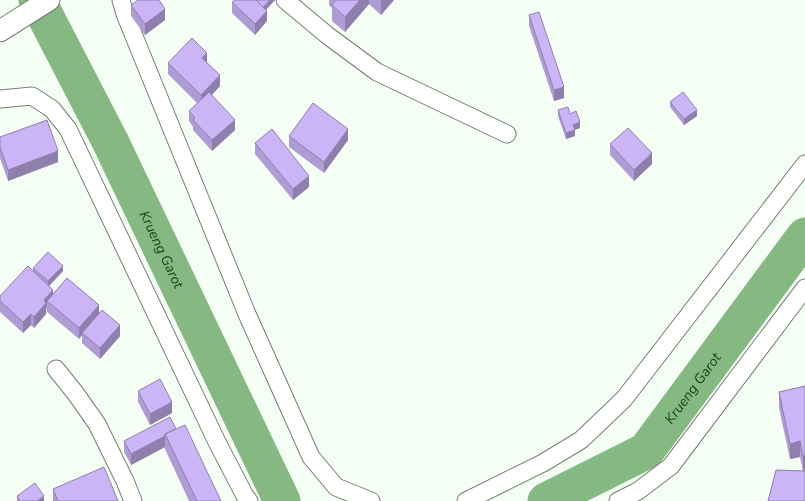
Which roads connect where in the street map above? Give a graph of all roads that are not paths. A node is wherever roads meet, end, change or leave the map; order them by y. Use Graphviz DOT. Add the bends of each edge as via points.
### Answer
graph roads {
  1 [pos="49,0"];
  2 [pos="121,0"];
  3 [pos="285,0"];
  4 [pos="3,29"];
  5 [pos="0,99"];
  6 [pos="507,134"];
  7 [pos="805,164"];
  8 [pos="805,288"];
  9 [pos="56,369"];
  10 [pos="133,501"];
  11 [pos="249,501"];
  12 [pos="371,501"];
  13 [pos="466,501"];
  14 [pos="618,501"];
  1 -- 4 [label="street"];
  2 -- 12 [label="street" via="247,314 310,457 336,487"];
  3 -- 6 [label="street" via="377,72"];
  5 -- 11 [label="street" via="32,96 52,109 68,129 217,442"];
  7 -- 13 [label="street" via="624,399 581,440 543,463"];
  8 -- 14 [label="street" via="671,466"];
  9 -- 10 [label="street" via="97,424"];
}
